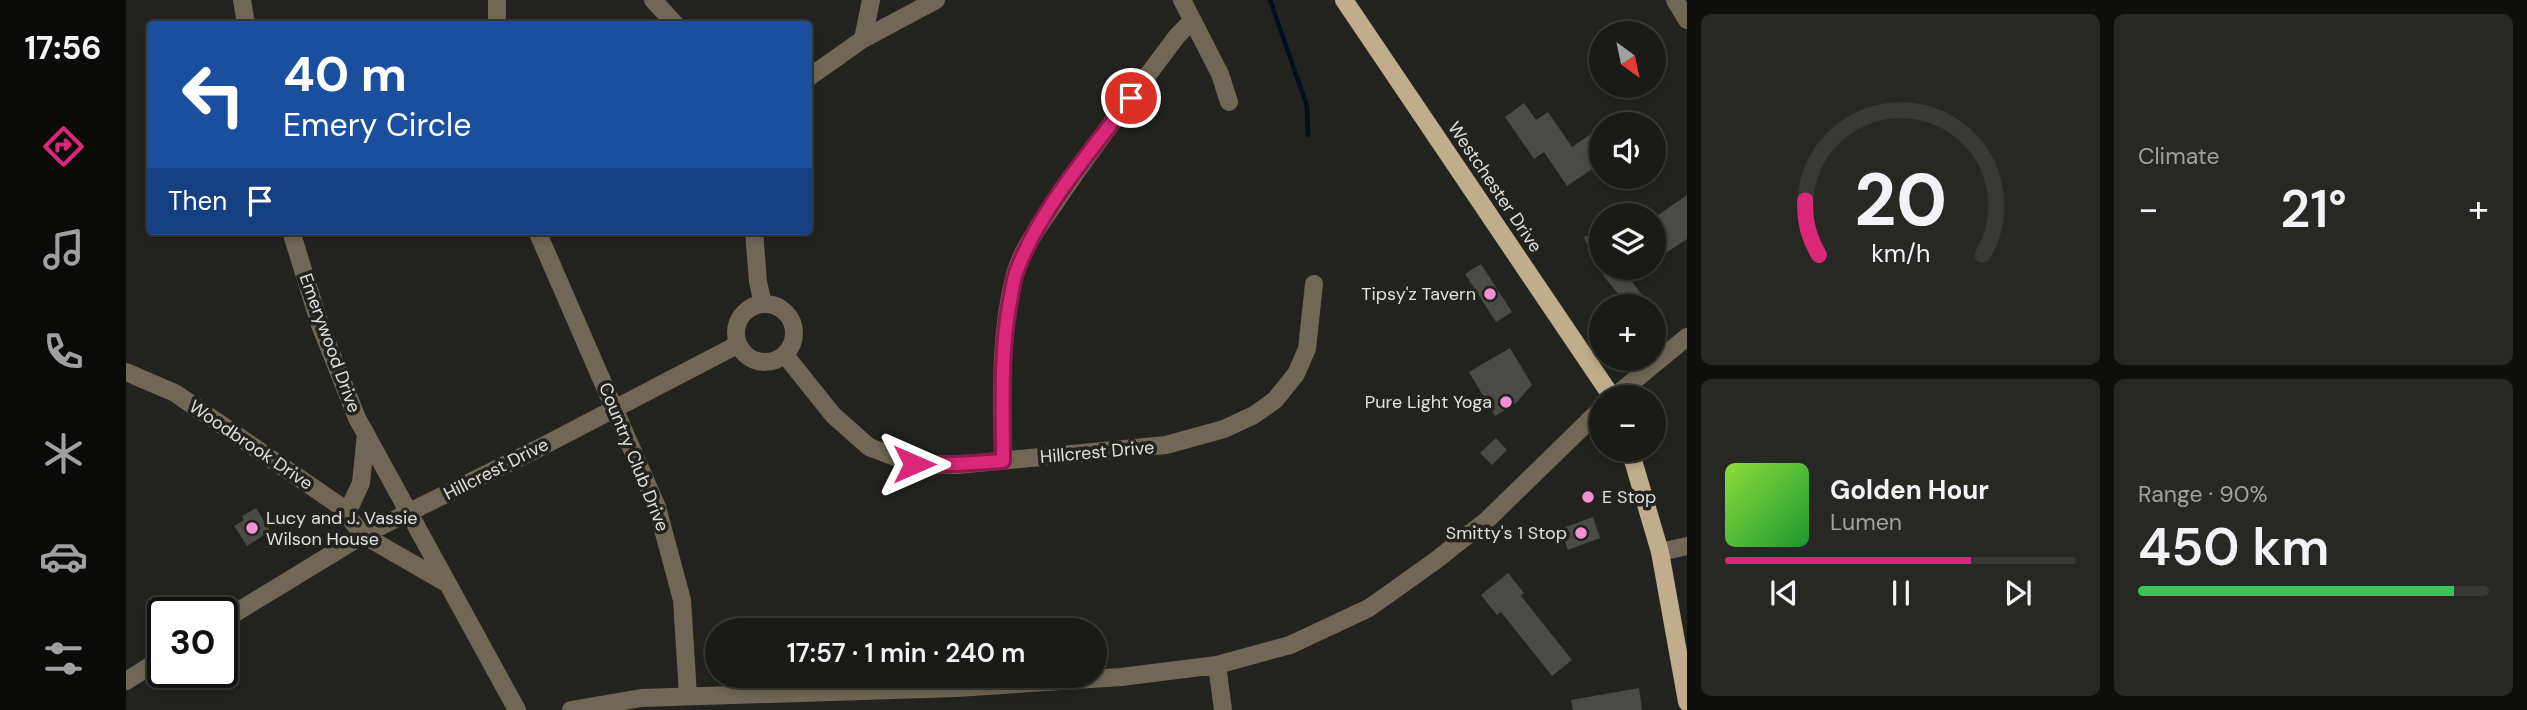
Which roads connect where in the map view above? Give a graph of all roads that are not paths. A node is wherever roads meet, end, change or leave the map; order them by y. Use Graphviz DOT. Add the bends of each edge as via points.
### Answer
graph roads {
  1 [pos="242,0"];
  2 [pos="497,0"];
  3 [pos="653,0"];
  4 [pos="871,0"];
  5 [pos="936,0"];
  6 [pos="1182,0"];
  7 [pos="1344,0"];
  8 [pos="1675,0"];
  9 [pos="1687,20"];
  10 [pos="246,21"];
  11 [pos="497,21"];
  12 [pos="672,21"];
  13 [pos="1192,21"];
  14 [pos="863,39"];
  15 [pos="812,75"];
  16 [pos="1229,102"];
  17 [pos="292,235"];
  18 [pos="539,235"];
  19 [pos="754,235"];
  20 [pos="1314,284"];
  21 [pos="763,304"];
  22 [pos="1687,337"];
  23 [pos="737,345"];
  24 [pos="785,355"];
  25 [pos="126,372"];
  26 [pos="146,381"];
  27 [pos="126,385"];
  28 [pos="1605,385"];
  29 [pos="1628,385"];
  30 [pos="615,409"];
  31 [pos="1589,421"];
  32 [pos="366,434"];
  33 [pos="1003,461"];
  34 [pos="1634,462"];
  35 [pos="347,513"];
  36 [pos="409,513"];
  37 [pos="363,535"];
  38 [pos="1687,546"];
  39 [pos="1660,552"];
  40 [pos="448,584"];
  41 [pos="238,611"];
  42 [pos="1216,665"];
  43 [pos="147,668"];
  44 [pos="126,681"];
  45 [pos="688,695"];
  46 [pos="1687,702"];
  47 [pos="517,710"];
  48 [pos="572,710"];
  49 [pos="1223,710"];
  1 -- 10 [label="street"];
  2 -- 11 [label="street"];
  3 -- 12 [label="street"];
  4 -- 14 [label="street"];
  5 -- 14 [label="street"];
  6 -- 13 [label="street"];
  7 -- 28 [label="main road, Westchester Drive"];
  8 -- 9 [label="street"];
  13 -- 16 [label="street"];
  13 -- 33 [label="street" via="1070,180 1031,238 1015,273 1006,321"];
  14 -- 15 [label="street"];
  17 -- 32 [label="street, Emerywood Drive" via="320,325"];
  18 -- 30 [label="street, Country Club Drive"];
  19 -- 21 [label="street"];
  20 -- 33 [label="street, Hillcrest Drive" via="1307,349 1296,374 1275,400 1254,415 1224,429 1166,445"];
  21 -- 23 [label="street" via="739,318"];
  21 -- 24 [label="street" via="782,309 794,326"];
  22 -- 29 [label="street"];
  23 -- 24 [label="street" via="758,362"];
  23 -- 30 [label="street, Hillcrest Drive"];
  24 -- 33 [label="street, Hillcrest Drive" via="833,415 869,447 914,464"];
  25 -- 26 [label="street, Woodbrook Drive"];
  26 -- 27 [label="street"];
  26 -- 35 [label="street, Woodbrook Drive" via="175,393"];
  30 -- 36 [label="street, Hillcrest Drive"];
  30 -- 45 [label="street, Country Club Drive" via="668,542 682,600"];
  31 -- 42 [label="street" via="1487,520 1369,608 1290,645"];
  32 -- 35 [label="street" via="361,484"];
  32 -- 36 [label="street, Emerywood Drive"];
  34 -- 39 [label="main road"];
  35 -- 37 [label="street, Woodbrook Drive"];
  36 -- 37 [label="street, Hillcrest Drive"];
  36 -- 40 [label="street, Emerywood Drive"];
  37 -- 40 [label="street"];
  37 -- 41 [label="street, Hillcrest Drive"];
  38 -- 39 [label="street"];
  39 -- 46 [label="main road"];
  40 -- 47 [label="street, Emerywood Drive"];
  42 -- 45 [label="street" via="1121,677 957,688"];
  42 -- 49 [label="street"];
  43 -- 44 [label="street"];
  45 -- 48 [label="street"];
}
